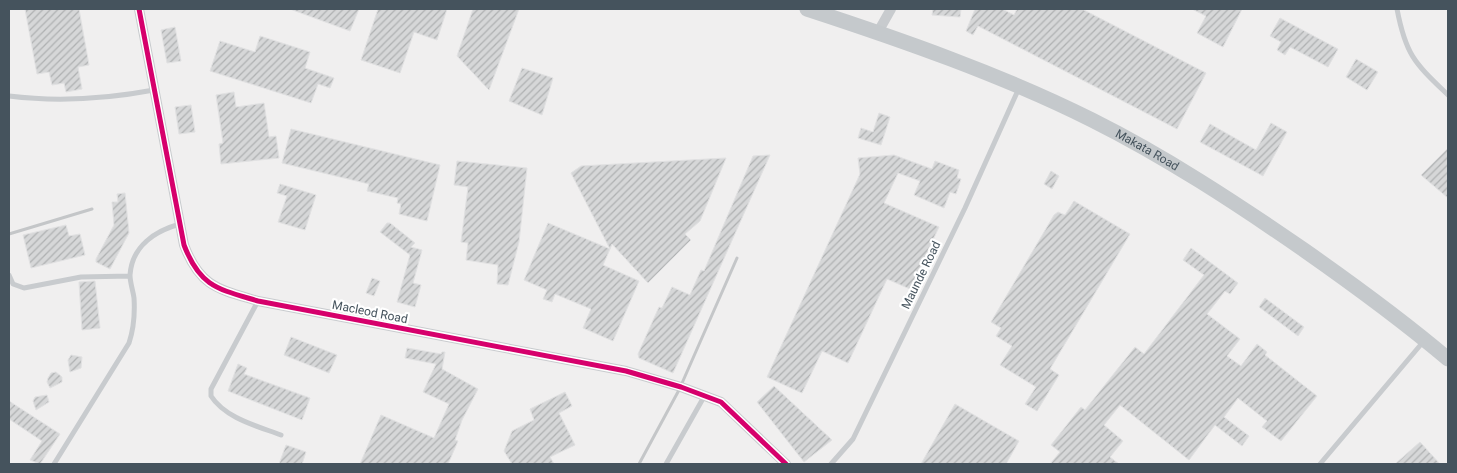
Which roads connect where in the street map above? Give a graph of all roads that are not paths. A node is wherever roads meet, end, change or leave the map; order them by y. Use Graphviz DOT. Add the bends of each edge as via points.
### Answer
graph roads {
  1 [pos="139,9"];
  2 [pos="807,9"];
  3 [pos="891,9"];
  4 [pos="1397,9"];
  5 [pos="878,32"];
  6 [pos="1019,88"];
  7 [pos="154,90"];
  8 [pos="1448,95"];
  9 [pos="9,96"];
  10 [pos="180,224"];
  11 [pos="9,275"];
  12 [pos="130,276"];
  13 [pos="258,301"];
  14 [pos="1425,339"];
  15 [pos="1448,359"];
  16 [pos="705,394"];
  17 [pos="280,435"];
  18 [pos="54,464"];
  19 [pos="666,464"];
  20 [pos="786,464"];
  21 [pos="831,464"];
  22 [pos="1320,464"];
  1 -- 7 [label="street, Macleod Road"];
  2 -- 5 [label="main road, Makata Road"];
  3 -- 5 [label="street"];
  4 -- 8 [label="lane" via="1410,55"];
  5 -- 6 [label="main road, Makata Road"];
  6 -- 14 [label="main road, Makata Road" via="1099,124 1242,207 1376,300"];
  6 -- 21 [label="lane, Maunde Road" via="853,440"];
  7 -- 9 [label="lane" via="122,96 41,100"];
  7 -- 10 [label="street, Macleod Road"];
  10 -- 12 [label="lane" via="161,230 146,240 133,261"];
  10 -- 13 [label="street, Macleod Road" via="190,262 201,278 222,290"];
  11 -- 12 [label="lane" via="13,284 24,288 81,277"];
  12 -- 18 [label="lane" via="134,326 129,343"];
  13 -- 16 [label="street, Macleod Road" via="626,372"];
  13 -- 17 [label="lane" via="211,389 211,396 221,407 242,420"];
  14 -- 15 [label="main road, Makata Road"];
  14 -- 22 [label="lane"];
  16 -- 19 [label="lane"];
  16 -- 20 [label="street, Macleod Road" via="726,407"];
}
